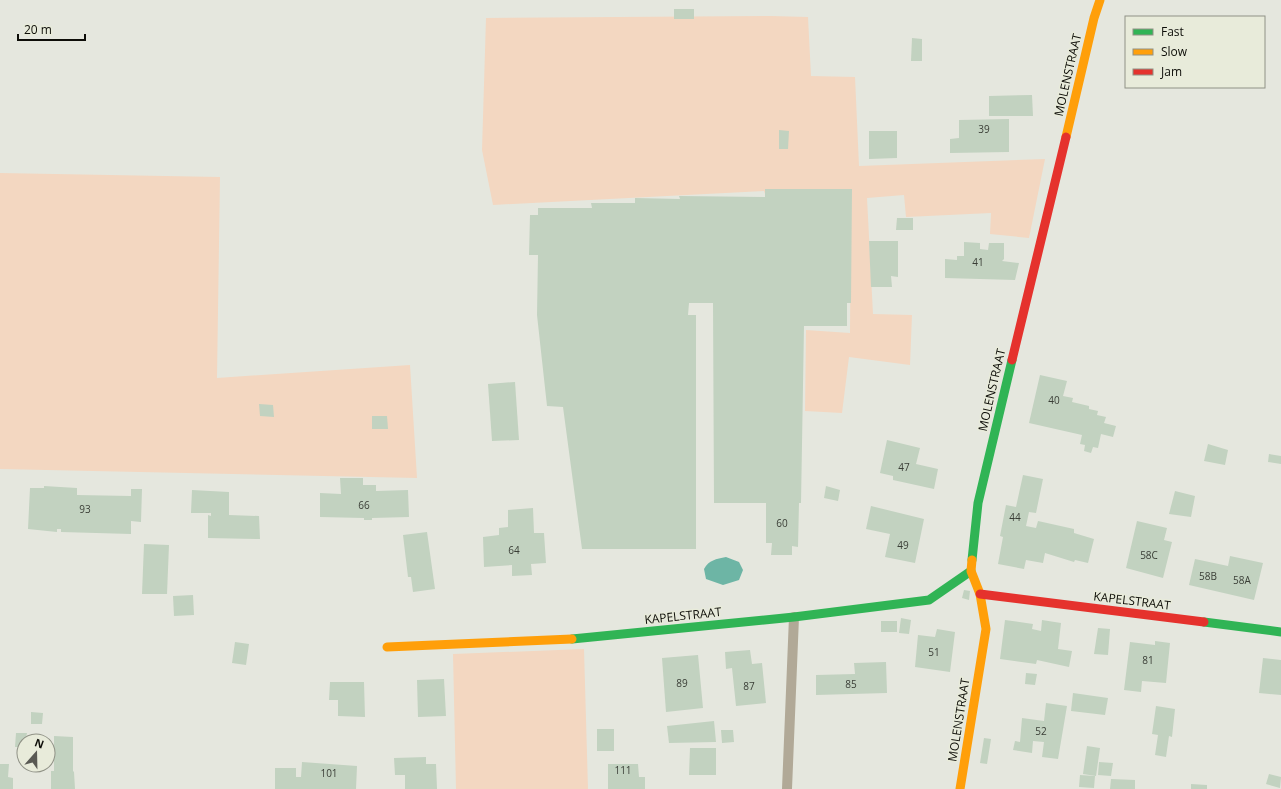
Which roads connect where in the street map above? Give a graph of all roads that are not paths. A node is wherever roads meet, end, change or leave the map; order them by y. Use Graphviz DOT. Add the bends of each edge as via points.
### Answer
graph roads {
  1 [pos="1100,0"];
  2 [pos="971,571"];
  3 [pos="980,594"];
  4 [pos="794,617"];
  5 [pos="1281,632"];
  6 [pos="387,647"];
  7 [pos="787,789"];
  8 [pos="960,789"];
  1 -- 2 [label="street, MOLENSTRAAT" via="978,503"];
  2 -- 3 [label="street, MOLENSTRAAT"];
  2 -- 4 [label="street, KAPELSTRAAT" via="929,600"];
  3 -- 5 [label="street, KAPELSTRAAT"];
  3 -- 8 [label="street, MOLENSTRAAT" via="986,629"];
  4 -- 6 [label="street, KAPELSTRAAT" via="587,638"];
  4 -- 7 [label="lane"];
}
